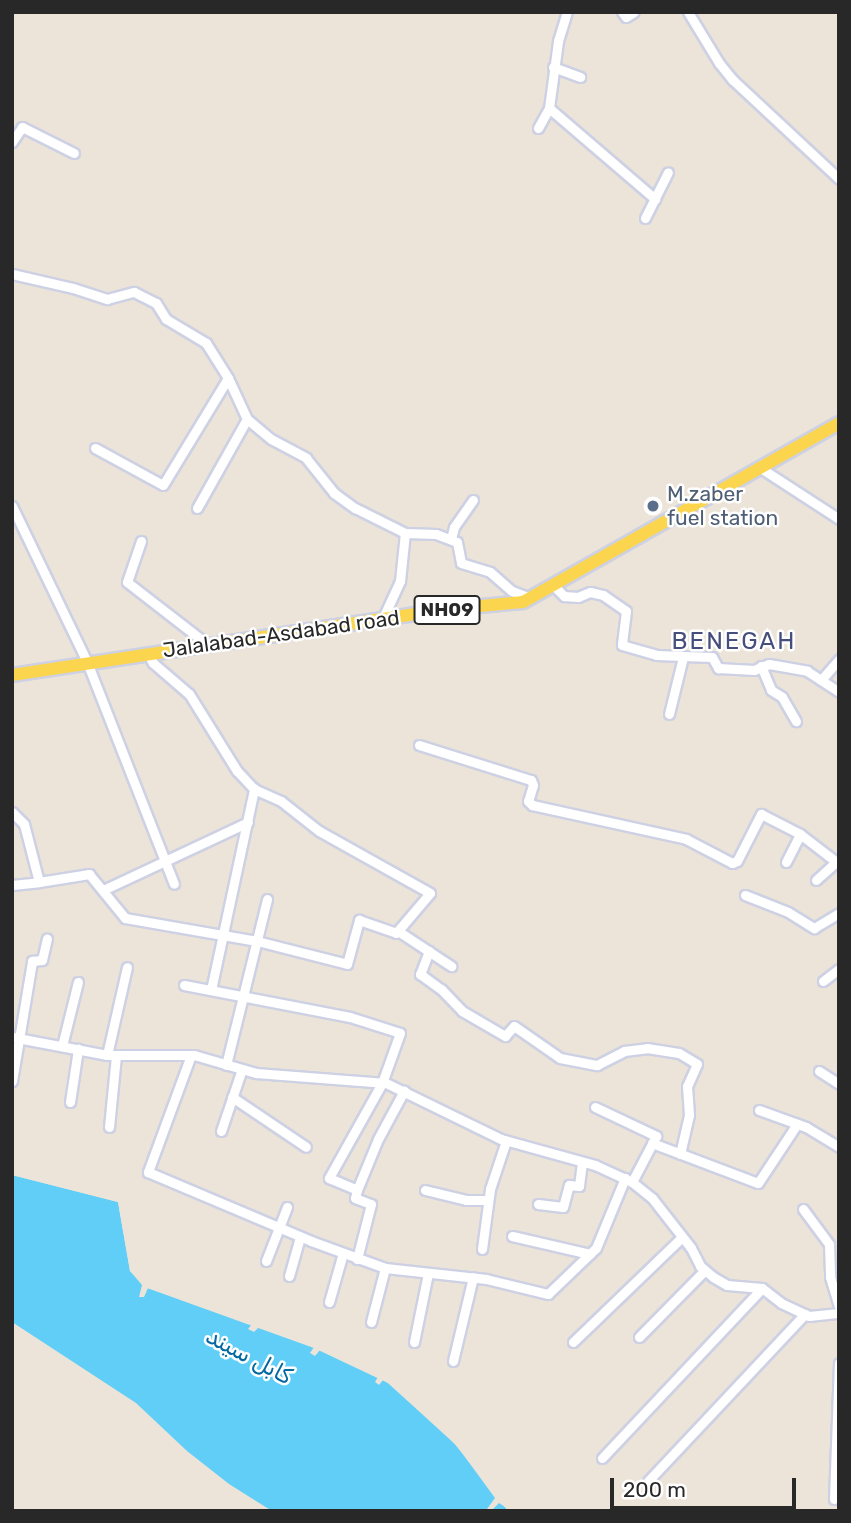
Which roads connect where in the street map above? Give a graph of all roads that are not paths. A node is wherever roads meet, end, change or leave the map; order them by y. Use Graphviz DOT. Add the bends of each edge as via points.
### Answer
graph roads {
  1 [pos="568,12"];
  2 [pos="622,12"];
  3 [pos="634,12"];
  4 [pos="688,12"];
  5 [pos="554,67"];
  6 [pos="580,78"];
  7 [pos="549,108"];
  8 [pos="538,128"];
  9 [pos="12,142"];
  10 [pos="74,153"];
  11 [pos="668,172"];
  12 [pos="839,178"];
  13 [pos="655,199"];
  14 [pos="645,218"];
  15 [pos="12,274"];
  16 [pos="228,378"];
  17 [pos="247,419"];
  18 [pos="839,423"];
  19 [pos="95,448"];
  20 [pos="762,469"];
  21 [pos="473,500"];
  22 [pos="12,506"];
  23 [pos="197,508"];
  24 [pos="839,519"];
  25 [pos="405,533"];
  26 [pos="451,540"];
  27 [pos="141,541"];
  28 [pos="553,585"];
  29 [pos="530,598"];
  30 [pos="382,620"];
  31 [pos="207,644"];
  32 [pos="148,654"];
  33 [pos="683,657"];
  34 [pos="839,659"];
  35 [pos="87,662"];
  36 [pos="761,666"];
  37 [pos="12,675"];
  38 [pos="821,680"];
  39 [pos="839,692"];
  40 [pos="669,714"];
  41 [pos="796,721"];
  42 [pos="419,745"];
  43 [pos="254,789"];
  44 [pos="12,812"];
  45 [pos="248,821"];
  46 [pos="800,834"];
  47 [pos="166,861"];
  48 [pos="786,862"];
  49 [pos="837,863"];
  50 [pos="816,880"];
  51 [pos="39,882"];
  52 [pos="174,884"];
  53 [pos="12,885"];
  54 [pos="103,890"];
  55 [pos="745,895"];
  56 [pos="267,899"];
  57 [pos="839,913"];
  58 [pos="398,930"];
  59 [pos="223,935"];
  60 [pos="47,939"];
  61 [pos="257,942"];
  62 [pos="429,951"];
  63 [pos="451,966"];
  64 [pos="127,967"];
  65 [pos="839,970"];
  66 [pos="823,981"];
  67 [pos="78,982"];
  68 [pos="184,985"];
  69 [pos="211,990"];
  70 [pos="243,996"];
  71 [pos="15,1037"];
  72 [pos="62,1046"];
  73 [pos="78,1049"];
  74 [pos="191,1055"];
  75 [pos="111,1056"];
  76 [pos="226,1065"];
  77 [pos="242,1069"];
  78 [pos="819,1071"];
  79 [pos="12,1081"];
  80 [pos="382,1083"];
  81 [pos="839,1084"];
  82 [pos="404,1091"];
  83 [pos="232,1097"];
  84 [pos="70,1102"];
  85 [pos="595,1107"];
  86 [pos="759,1110"];
  87 [pos="797,1124"];
  88 [pos="109,1127"];
  89 [pos="221,1130"];
  90 [pos="506,1141"];
  91 [pos="652,1143"];
  92 [pos="306,1147"];
  93 [pos="839,1147"];
  94 [pos="680,1154"];
  95 [pos="582,1162"];
  96 [pos="628,1180"];
  97 [pos="357,1190"];
  98 [pos="425,1190"];
  99 [pos="488,1200"];
  100 [pos="538,1204"];
  101 [pos="287,1206"];
  102 [pos="803,1209"];
  103 [pos="277,1227"];
  104 [pos="512,1236"];
  105 [pos="300,1237"];
  106 [pos="682,1237"];
  107 [pos="482,1249"];
  108 [pos="343,1253"];
  109 [pos="590,1254"];
  110 [pos="357,1259"];
  111 [pos="266,1261"];
  112 [pos="384,1268"];
  113 [pos="704,1271"];
  114 [pos="428,1273"];
  115 [pos="289,1276"];
  116 [pos="473,1277"];
  117 [pos="762,1288"];
  118 [pos="328,1302"];
  119 [pos="839,1306"];
  120 [pos="839,1313"];
  121 [pos="805,1314"];
  122 [pos="371,1322"];
  123 [pos="639,1337"];
  124 [pos="414,1342"];
  125 [pos="573,1342"];
  126 [pos="453,1361"];
  127 [pos="839,1363"];
  128 [pos="602,1458"];
  129 [pos="648,1481"];
  130 [pos="834,1499"];
  1 -- 5 [label="street"];
  2 -- 3 [label="street" via="626,17"];
  4 -- 12 [label="street" via="733,80"];
  5 -- 6 [label="street"];
  5 -- 7 [label="street"];
  7 -- 8 [label="street"];
  7 -- 13 [label="street"];
  9 -- 10 [label="street" via="22,127"];
  11 -- 13 [label="street"];
  13 -- 14 [label="street"];
  15 -- 16 [label="street" via="107,299 134,292 156,303 166,319 206,344"];
  16 -- 17 [label="street"];
  16 -- 19 [label="street" via="163,485"];
  17 -- 23 [label="street"];
  17 -- 25 [label="street" via="306,458 321,479 355,508"];
  18 -- 20 [label="main road, Jalalabad-Asdabad road / NH09"];
  20 -- 24 [label="street"];
  20 -- 28 [label="main road, Jalalabad-Asdabad road / NH09"];
  21 -- 26 [label="street" via="454,527"];
  22 -- 35 [label="street"];
  25 -- 26 [label="street" via="436,534"];
  25 -- 30 [label="street" via="400,581"];
  26 -- 29 [label="street" via="460,544 461,563 490,572 512,591"];
  27 -- 31 [label="street" via="127,582"];
  28 -- 29 [label="main road, Jalalabad-Asdabad road / NH09"];
  28 -- 33 [label="street" via="564,596 603,595 626,611 622,645"];
  29 -- 30 [label="main road, Jalalabad-Asdabad road / NH09"];
  30 -- 31 [label="main road, Jalalabad-Asdabad road / NH09"];
  31 -- 32 [label="main road, Jalalabad-Asdabad road / NH09"];
  32 -- 35 [label="main road, Jalalabad-Asdabad road / NH09"];
  32 -- 43 [label="street" via="189,694 237,771"];
  33 -- 36 [label="street" via="712,657 718,668 754,670"];
  33 -- 40 [label="street"];
  34 -- 38 [label="street"];
  35 -- 37 [label="main road, Jalalabad-Asdabad road / NH09"];
  35 -- 47 [label="street"];
  36 -- 38 [label="street" via="807,671"];
  36 -- 41 [label="street" via="772,691 782,697"];
  38 -- 39 [label="street"];
  42 -- 46 [label="street" via="531,780 528,801 532,805 686,839 732,863 761,814"];
  43 -- 45 [label="street"];
  43 -- 58 [label="street" via="430,893"];
  44 -- 51 [label="street" via="24,824"];
  45 -- 47 [label="street"];
  45 -- 59 [label="street"];
  46 -- 48 [label="street"];
  46 -- 49 [label="street"];
  47 -- 52 [label="street"];
  47 -- 54 [label="street"];
  49 -- 50 [label="street"];
  51 -- 53 [label="street"];
  51 -- 54 [label="street" via="89,874"];
  54 -- 59 [label="street" via="125,918"];
  55 -- 57 [label="street" via="814,928"];
  56 -- 61 [label="street"];
  58 -- 61 [label="street" via="359,919 347,964"];
  58 -- 62 [label="street"];
  59 -- 61 [label="street"];
  59 -- 69 [label="street"];
  60 -- 71 [label="street" via="42,960 32,961"];
  61 -- 70 [label="street"];
  62 -- 63 [label="street"];
  62 -- 94 [label="street" via="419,974 462,1011 505,1036 514,1026 560,1058 597,1065 624,1051 647,1048 679,1053 697,1064 687,1086 689,1115"];
  64 -- 75 [label="street"];
  65 -- 66 [label="street"];
  67 -- 72 [label="street"];
  68 -- 69 [label="street"];
  69 -- 70 [label="street"];
  70 -- 76 [label="street"];
  70 -- 80 [label="street" via="400,1032"];
  71 -- 72 [label="street"];
  71 -- 79 [label="street"];
  72 -- 73 [label="street"];
  73 -- 75 [label="street"];
  73 -- 84 [label="street"];
  74 -- 75 [label="street"];
  74 -- 76 [label="street"];
  74 -- 103 [label="street" via="148,1172"];
  75 -- 88 [label="street"];
  76 -- 77 [label="street"];
  77 -- 80 [label="street"];
  77 -- 83 [label="street"];
  78 -- 81 [label="street"];
  80 -- 82 [label="street"];
  80 -- 97 [label="street" via="329,1178"];
  82 -- 90 [label="street"];
  82 -- 97 [label="street"];
  83 -- 89 [label="street"];
  83 -- 92 [label="street"];
  85 -- 91 [label="street" via="656,1136"];
  86 -- 87 [label="street"];
  87 -- 93 [label="street"];
  87 -- 94 [label="street" via="758,1183"];
  90 -- 95 [label="street"];
  90 -- 99 [label="street"];
  91 -- 94 [label="street"];
  91 -- 96 [label="street"];
  95 -- 96 [label="street"];
  95 -- 100 [label="street" via="579,1186 569,1185 563,1206"];
  96 -- 106 [label="street" via="652,1198"];
  96 -- 109 [label="street"];
  97 -- 110 [label="street" via="355,1198 371,1204"];
  98 -- 99 [label="street"];
  99 -- 107 [label="street"];
  101 -- 103 [label="street"];
  102 -- 119 [label="street" via="829,1244 830,1277"];
  103 -- 105 [label="street"];
  103 -- 111 [label="street"];
  104 -- 109 [label="street"];
  105 -- 108 [label="street"];
  105 -- 115 [label="street"];
  106 -- 113 [label="street"];
  106 -- 125 [label="street"];
  108 -- 110 [label="street"];
  108 -- 118 [label="street"];
  109 -- 116 [label="street" via="548,1294"];
  110 -- 112 [label="street"];
  112 -- 114 [label="street"];
  112 -- 122 [label="street"];
  113 -- 117 [label="street" via="727,1285"];
  113 -- 123 [label="street"];
  114 -- 116 [label="street"];
  114 -- 124 [label="street"];
  116 -- 126 [label="street"];
  117 -- 121 [label="street"];
  117 -- 128 [label="street"];
  120 -- 121 [label="street"];
  121 -- 129 [label="street"];
  127 -- 130 [label="street"];
}
